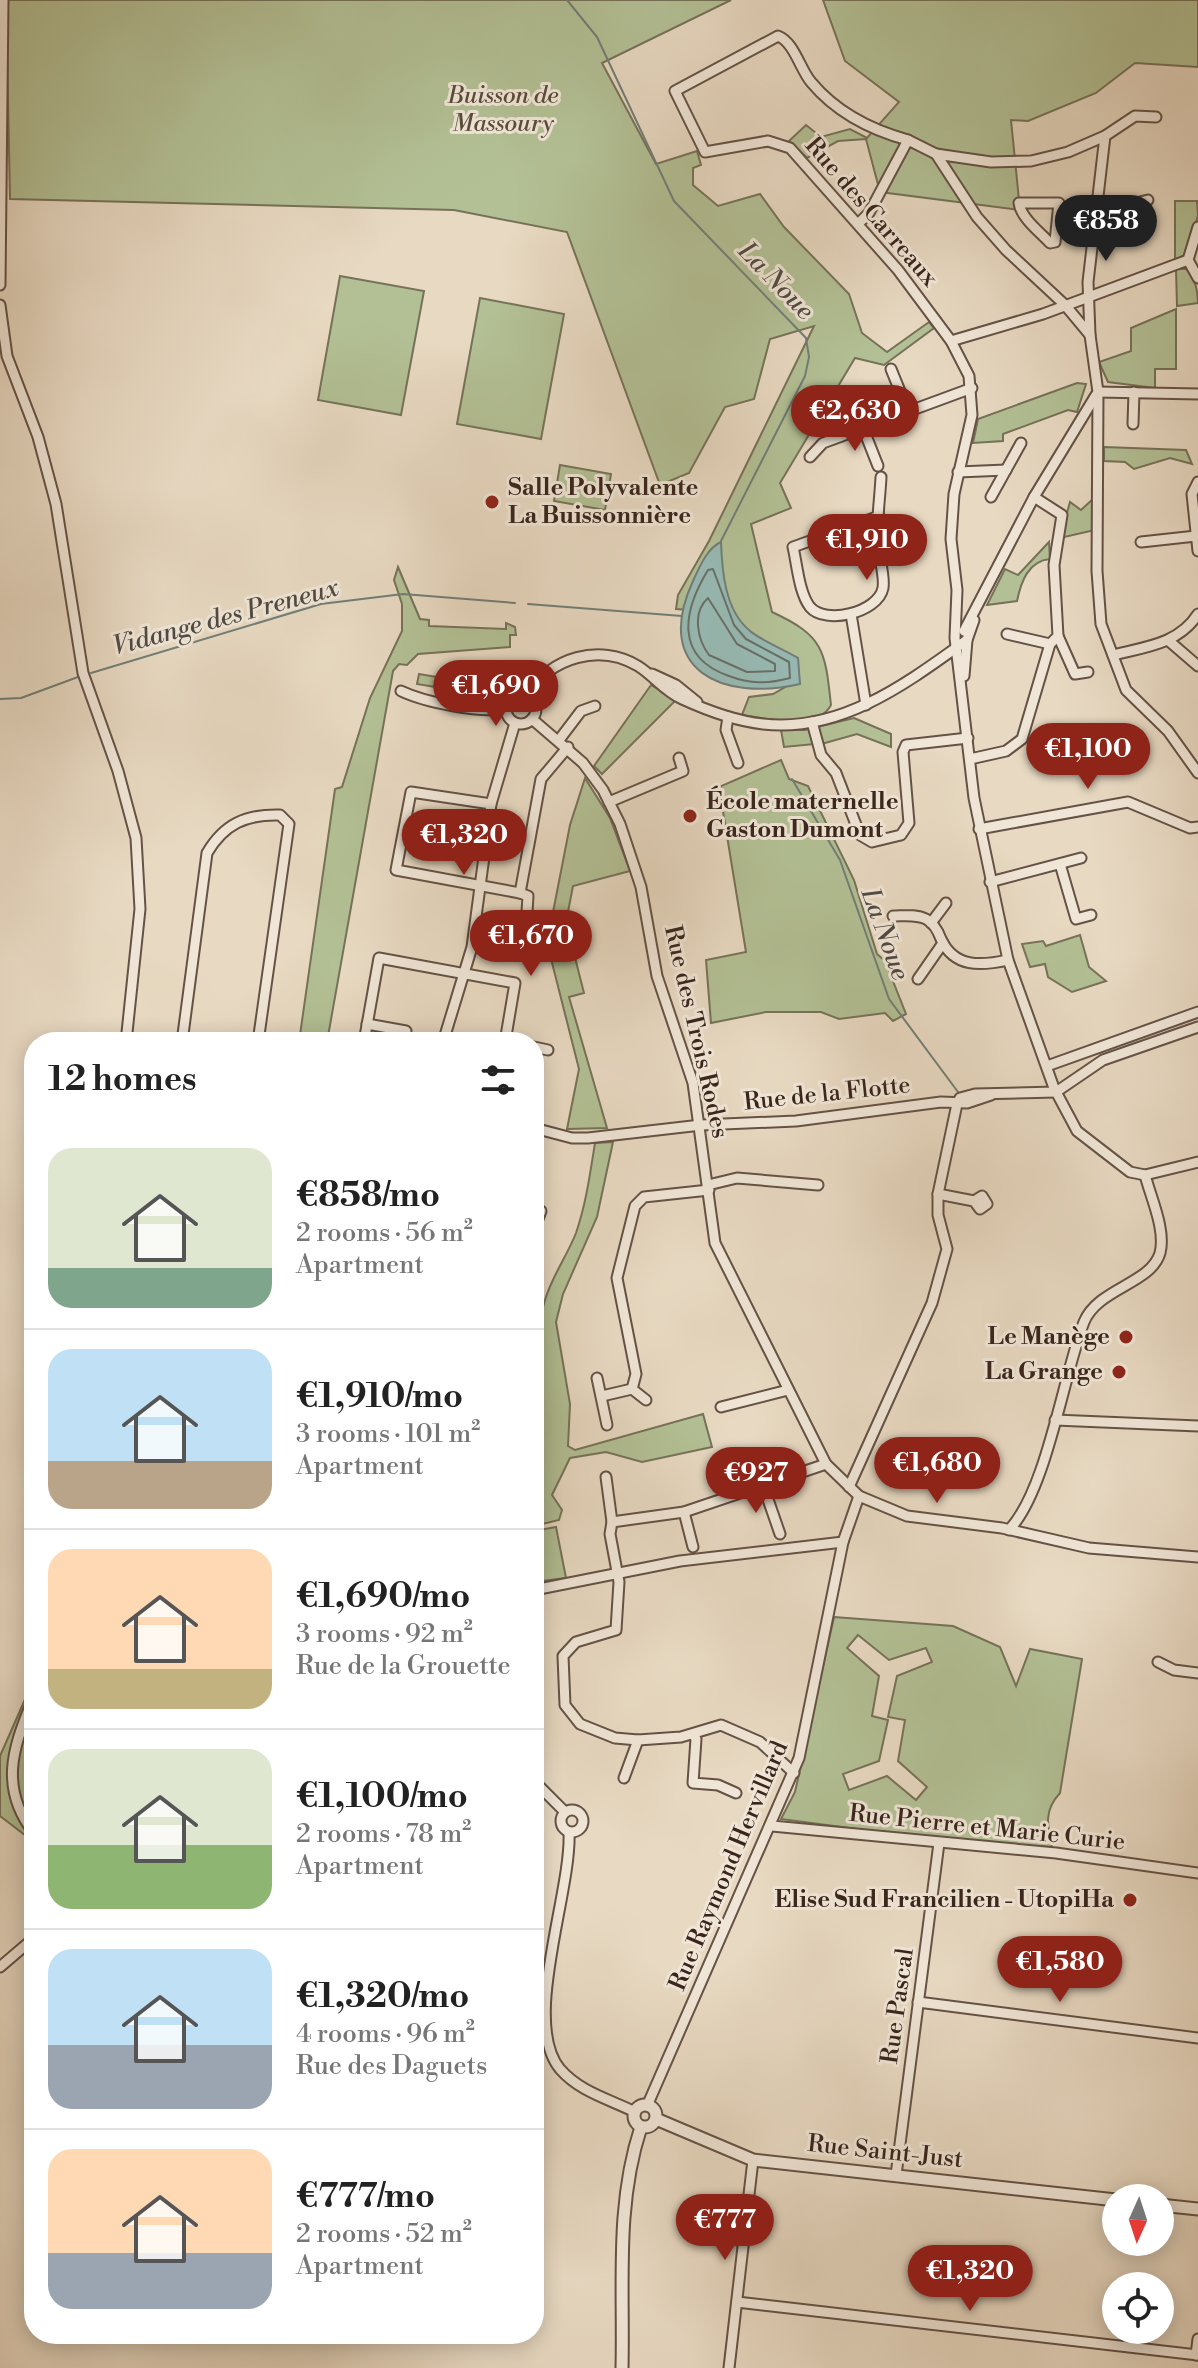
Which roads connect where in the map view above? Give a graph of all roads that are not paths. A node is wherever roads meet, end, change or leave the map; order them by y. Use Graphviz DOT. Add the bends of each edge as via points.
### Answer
graph roads {
  1 [pos="3,0"];
  2 [pos="1156,117"];
  3 [pos="1105,136"];
  4 [pos="908,140"];
  5 [pos="936,154"];
  6 [pos="1148,200"];
  7 [pos="1095,213"];
  8 [pos="859,223"];
  9 [pos="1057,227"];
  10 [pos="1198,227"];
  11 [pos="1188,260"];
  12 [pos="1198,278"];
  13 [pos="0,285"];
  14 [pos="1088,296"];
  15 [pos="0,305"];
  16 [pos="1065,305"];
  17 [pos="1090,335"];
  18 [pos="951,341"];
  19 [pos="3,355"];
  20 [pos="891,369"];
  21 [pos="972,388"];
  22 [pos="1098,392"];
  23 [pos="1134,392"];
  24 [pos="1198,394"];
  25 [pos="908,411"];
  26 [pos="1133,424"];
  27 [pos="863,428"];
  28 [pos="1021,443"];
  29 [pos="810,457"];
  30 [pos="878,466"];
  31 [pos="1006,470"];
  32 [pos="958,472"];
  33 [pos="881,477"];
  34 [pos="1198,482"];
  35 [pos="991,497"];
  36 [pos="1034,497"];
  37 [pos="1195,510"];
  38 [pos="879,516"];
  39 [pos="1196,536"];
  40 [pos="1141,542"];
  41 [pos="1198,551"];
  42 [pos="957,590"];
  43 [pos="961,607"];
  44 [pos="977,609"];
  45 [pos="851,614"];
  46 [pos="1198,614"];
  47 [pos="1007,634"];
  48 [pos="1058,636"];
  49 [pos="962,637"];
  50 [pos="1169,641"];
  51 [pos="1050,644"];
  52 [pos="946,655"];
  53 [pos="1113,655"];
  54 [pos="958,659"];
  55 [pos="936,661"];
  56 [pos="1198,666"];
  57 [pos="1088,672"];
  58 [pos="963,688"];
  59 [pos="401,691"];
  60 [pos="528,695"];
  61 [pos="866,705"];
  62 [pos="595,706"];
  63 [pos="506,708"];
  64 [pos="728,717"];
  65 [pos="532,719"];
  66 [pos="812,722"];
  67 [pos="515,723"];
  68 [pos="968,738"];
  69 [pos="559,740"];
  70 [pos="568,747"];
  71 [pos="679,758"];
  72 [pos="970,759"];
  73 [pos="738,763"];
  74 [pos="1198,773"];
  75 [pos="609,802"];
  76 [pos="491,804"];
  77 [pos="1198,827"];
  78 [pos="979,829"];
  79 [pos="1081,858"];
  80 [pos="1060,864"];
  81 [pos="990,882"];
  82 [pos="480,886"];
  83 [pos="520,893"];
  84 [pos="946,903"];
  85 [pos="527,912"];
  86 [pos="1091,915"];
  87 [pos="893,916"];
  88 [pos="931,923"];
  89 [pos="943,943"];
  90 [pos="1008,960"];
  91 [pos="466,973"];
  92 [pos="918,979"];
  93 [pos="1198,1012"];
  94 [pos="367,1024"];
  95 [pos="1198,1027"];
  96 [pos="406,1031"];
  97 [pos="127,1032"];
  98 [pos="183,1032"];
  99 [pos="259,1032"];
  100 [pos="366,1032"];
  101 [pos="446,1032"];
  102 [pos="507,1032"];
  103 [pos="544,1049"];
  104 [pos="548,1050"];
  105 [pos="1047,1066"];
  106 [pos="1056,1092"];
  107 [pos="957,1104"];
  108 [pos="701,1125"];
  109 [pos="544,1130"];
  110 [pos="1198,1162"];
  111 [pos="1145,1175"];
  112 [pos="818,1185"];
  113 [pos="709,1188"];
  114 [pos="938,1194"];
  115 [pos="974,1201"];
  116 [pos="597,1378"];
  117 [pos="632,1389"];
  118 [pos="788,1390"];
  119 [pos="602,1396"];
  120 [pos="646,1400"];
  121 [pos="721,1407"];
  122 [pos="1055,1420"];
  123 [pos="607,1425"];
  124 [pos="1198,1426"];
  125 [pos="826,1464"];
  126 [pos="606,1477"];
  127 [pos="763,1485"];
  128 [pos="849,1487"];
  129 [pos="859,1496"];
  130 [pos="684,1512"];
  131 [pos="612,1522"];
  132 [pos="1009,1530"];
  133 [pos="780,1534"];
  134 [pos="843,1542"];
  135 [pos="693,1547"];
  136 [pos="1198,1557"];
  137 [pos="617,1575"];
  138 [pos="544,1588"];
  139 [pos="1158,1662"];
  140 [pos="1198,1673"];
  141 [pos="24,1719"];
  142 [pos="693,1734"];
  143 [pos="638,1740"];
  144 [pos="794,1773"];
  145 [pos="624,1778"];
  146 [pos="544,1791"];
  147 [pos="736,1793"];
  148 [pos="565,1812"];
  149 [pos="24,1825"];
  150 [pos="772,1826"];
  151 [pos="569,1832"];
  152 [pos="939,1843"];
  153 [pos="1198,1873"];
  154 [pos="24,1947"];
  155 [pos="0,1967"];
  156 [pos="918,2002"];
  157 [pos="1198,2038"];
  158 [pos="544,2045"];
  159 [pos="548,2046"];
  160 [pos="647,2106"];
  161 [pos="635,2112"];
  162 [pos="656,2119"];
  163 [pos="641,2127"];
  164 [pos="753,2160"];
  165 [pos="896,2175"];
  166 [pos="1102,2198"];
  167 [pos="1174,2206"];
  168 [pos="1198,2209"];
  169 [pos="737,2302"];
  170 [pos="1198,2339"];
  171 [pos="1197,2355"];
  172 [pos="622,2368"];
  173 [pos="729,2368"];
  1 -- 13 [label="street"];
  2 -- 3 [label="street" via="1135,116"];
  3 -- 5 [label="street" via="1031,161"];
  3 -- 7 [label="street"];
  4 -- 5 [label="street"];
  4 -- 8 [label="street"];
  4 -- 8 [label="street, Rue des Carreaux" via="880,132 837,106 810,81 787,41 778,36 675,89 703,151 768,141 786,145"];
  5 -- 16 [label="street" via="977,217"];
  6 -- 7 [label="street"];
  7 -- 14 [label="street"];
  8 -- 18 [label="street, Rue des Carreaux"];
  9 -- 9 [label="street" via="1059,203 1019,203 1050,243 1055,242"];
  10 -- 11 [label="street"];
  11 -- 12 [label="street"];
  11 -- 14 [label="street"];
  14 -- 16 [label="street"];
  14 -- 17 [label="street"];
  15 -- 19 [label="street"];
  16 -- 17 [label="street"];
  16 -- 18 [label="street"];
  17 -- 22 [label="street"];
  18 -- 21 [label="street, Rue des Carreaux"];
  19 -- 97 [label="street" via="38,437 54,495 83,673 136,838 140,909"];
  20 -- 25 [label="street"];
  21 -- 25 [label="street"];
  21 -- 32 [label="street, Rue des Carreaux" via="972,415"];
  22 -- 23 [label="street"];
  22 -- 36 [label="street"];
  22 -- 53 [label="street" via="1097,571 1101,624"];
  23 -- 24 [label="street"];
  23 -- 26 [label="street"];
  25 -- 27 [label="street"];
  27 -- 29 [label="street" via="823,443"];
  27 -- 30 [label="street"];
  28 -- 31 [label="street"];
  31 -- 32 [label="street"];
  31 -- 35 [label="street"];
  32 -- 42 [label="street, Rue des Carreaux" via="951,539"];
  33 -- 38 [label="street"];
  34 -- 37 [label="street" via="1192,494"];
  36 -- 44 [label="street"];
  36 -- 48 [label="street" via="1062,515 1054,565"];
  37 -- 39 [label="street"];
  38 -- 45 [label="street" via="882,593 868,609"];
  38 -- 45 [label="street" via="793,547 810,607"];
  39 -- 40 [label="street"];
  39 -- 41 [label="street"];
  42 -- 43 [label="street, Rue des Carreaux"];
  42 -- 49 [label="street, Rue des Carreaux"];
  43 -- 44 [label="street"];
  43 -- 49 [label="street, Rue des Carreaux"];
  44 -- 49 [label="street"];
  45 -- 61 [label="street"];
  46 -- 50 [label="street"];
  47 -- 51 [label="street"];
  48 -- 51 [label="street"];
  48 -- 57 [label="street" via="1075,674"];
  49 -- 52 [label="street"];
  49 -- 54 [label="street, Rue des Carreaux"];
  49 -- 55 [label="street"];
  49 -- 58 [label="street, Rue des Carreaux"];
  50 -- 53 [label="street"];
  50 -- 56 [label="street"];
  51 -- 72 [label="street" via="1022,739 1006,751"];
  52 -- 54 [label="street"];
  52 -- 55 [label="street"];
  53 -- 74 [label="street" via="1126,690 1168,731"];
  54 -- 58 [label="street, Rue des Carreaux"];
  55 -- 61 [label="street"];
  58 -- 68 [label="street, Rue des Carreaux"];
  59 -- 63 [label="street" via="480,709"];
  60 -- 63 [label="street" via="514,696"];
  60 -- 64 [label="street" via="554,667 589,654 609,655"];
  60 -- 65 [label="street" via="536,705"];
  61 -- 66 [label="street"];
  62 -- 69 [label="street" via="581,711"];
  63 -- 67 [label="street"];
  64 -- 66 [label="street" via="764,724"];
  64 -- 73 [label="street" via="726,730"];
  65 -- 67 [label="street"];
  65 -- 69 [label="street, Rue des Trois Rodes"];
  66 -- 68 [label="street" via="821,755 836,773 860,835 872,842 901,835 909,823 906,745"];
  67 -- 76 [label="street"];
  68 -- 72 [label="street, Rue des Carreaux"];
  69 -- 70 [label="street, Rue des Trois Rodes"];
  70 -- 75 [label="street, Rue des Trois Rodes"];
  70 -- 83 [label="street" via="541,779"];
  71 -- 75 [label="street" via="683,771"];
  72 -- 78 [label="street, Rue des Carreaux"];
  75 -- 108 [label="street, Rue des Trois Rodes" via="641,887 657,976 693,1083"];
  76 -- 82 [label="street"];
  76 -- 82 [label="street" via="411,792 396,867"];
  77 -- 78 [label="street" via="1128,802"];
  78 -- 81 [label="street, Rue des Carreaux"];
  79 -- 80 [label="street"];
  80 -- 81 [label="street"];
  80 -- 86 [label="street" via="1076,919"];
  81 -- 90 [label="street, Rue des Carreaux"];
  82 -- 83 [label="street"];
  82 -- 91 [label="street"];
  83 -- 85 [label="street" via="528,896"];
  84 -- 88 [label="street"];
  87 -- 88 [label="street"];
  88 -- 89 [label="street"];
  89 -- 90 [label="street" via="966,963"];
  89 -- 92 [label="street"];
  90 -- 105 [label="street, Rue des Carreaux"];
  91 -- 94 [label="street" via="379,958"];
  91 -- 101 [label="street"];
  91 -- 102 [label="street" via="515,983"];
  93 -- 105 [label="street"];
  94 -- 96 [label="street"];
  94 -- 100 [label="street"];
  95 -- 106 [label="street" via="1103,1060"];
  98 -- 99 [label="street" via="207,853 222,832 239,821 280,815 289,824"];
  103 -- 104 [label="street"];
  105 -- 106 [label="street, Rue des Carreaux"];
  106 -- 107 [label="street, Rue de la Flotte" via="991,1095"];
  106 -- 111 [label="street, Rue des Carreaux" via="1077,1131 1114,1162"];
  107 -- 108 [label="street, Rue de la Flotte"];
  107 -- 114 [label="street"];
  108 -- 109 [label="street, Rue de la Flotte" via="580,1139"];
  108 -- 113 [label="street, Rue des Trois Rodes"];
  110 -- 111 [label="street"];
  111 -- 122 [label="street" via="1161,1248 1158,1258 1085,1318"];
  112 -- 113 [label="street" via="737,1178"];
  113 -- 117 [label="street" via="644,1197 635,1206 617,1278 636,1374"];
  113 -- 118 [label="street, Rue des Trois Rodes" via="717,1252"];
  114 -- 115 [label="street"];
  114 -- 128 [label="street" via="947,1249 932,1303"];
  116 -- 119 [label="street"];
  117 -- 119 [label="street"];
  117 -- 120 [label="street"];
  118 -- 121 [label="street"];
  118 -- 125 [label="street, Rue des Trois Rodes"];
  119 -- 123 [label="street"];
  122 -- 124 [label="street"];
  122 -- 132 [label="street" via="1027,1501"];
  125 -- 127 [label="street"];
  125 -- 128 [label="street, Rue des Trois Rodes"];
  126 -- 131 [label="street"];
  127 -- 130 [label="street"];
  127 -- 133 [label="street"];
  128 -- 129 [label="street, Rue des Trois Rodes"];
  129 -- 132 [label="street, Rue des Trois Rodes" via="922,1520"];
  129 -- 134 [label="street, Rue Raymond Hervillard"];
  130 -- 131 [label="street"];
  130 -- 135 [label="street"];
  131 -- 137 [label="street"];
  132 -- 136 [label="street, Rue des Trois Rodes" via="1089,1548"];
  134 -- 137 [label="street" via="680,1561"];
  134 -- 144 [label="street, Rue Raymond Hervillard"];
  137 -- 138 [label="street"];
  137 -- 143 [label="street" via="616,1630 569,1646 561,1664 565,1705 580,1724 615,1738"];
  139 -- 140 [label="street"];
  141 -- 149 [label="street" via="4,1762 4,1791"];
  142 -- 143 [label="street"];
  142 -- 144 [label="street" via="711,1726 732,1727 760,1742"];
  142 -- 147 [label="street" via="693,1783"];
  143 -- 145 [label="street"];
  144 -- 150 [label="street, Rue Raymond Hervillard"];
  146 -- 148 [label="street"];
  148 -- 151 [label="street" via="561,1824"];
  148 -- 151 [label="street" via="573,1810 582,1817 580,1828"];
  150 -- 152 [label="street, Rue Pierre et Marie Curie"];
  150 -- 160 [label="street, Rue Raymond Hervillard"];
  151 -- 159 [label="street" via="545,2011"];
  152 -- 153 [label="street, Rue Pierre et Marie Curie"];
  152 -- 156 [label="street, Rue Pascal"];
  154 -- 155 [label="street"];
  156 -- 157 [label="street"];
  156 -- 165 [label="street, Rue Pascal"];
  158 -- 159 [label="street"];
  159 -- 161 [label="street" via="560,2068 587,2091"];
  160 -- 161 [label="street"];
  160 -- 162 [label="street"];
  161 -- 163 [label="street"];
  162 -- 163 [label="street"];
  162 -- 164 [label="street, Rue Saint-Just"];
  163 -- 172 [label="street" via="624,2201"];
  164 -- 165 [label="street, Rue Saint-Just"];
  164 -- 169 [label="street"];
  165 -- 166 [label="street, Rue Saint-Just"];
  167 -- 168 [label="street"];
  169 -- 171 [label="street"];
  169 -- 173 [label="street"];
  170 -- 171 [label="street"];
}
